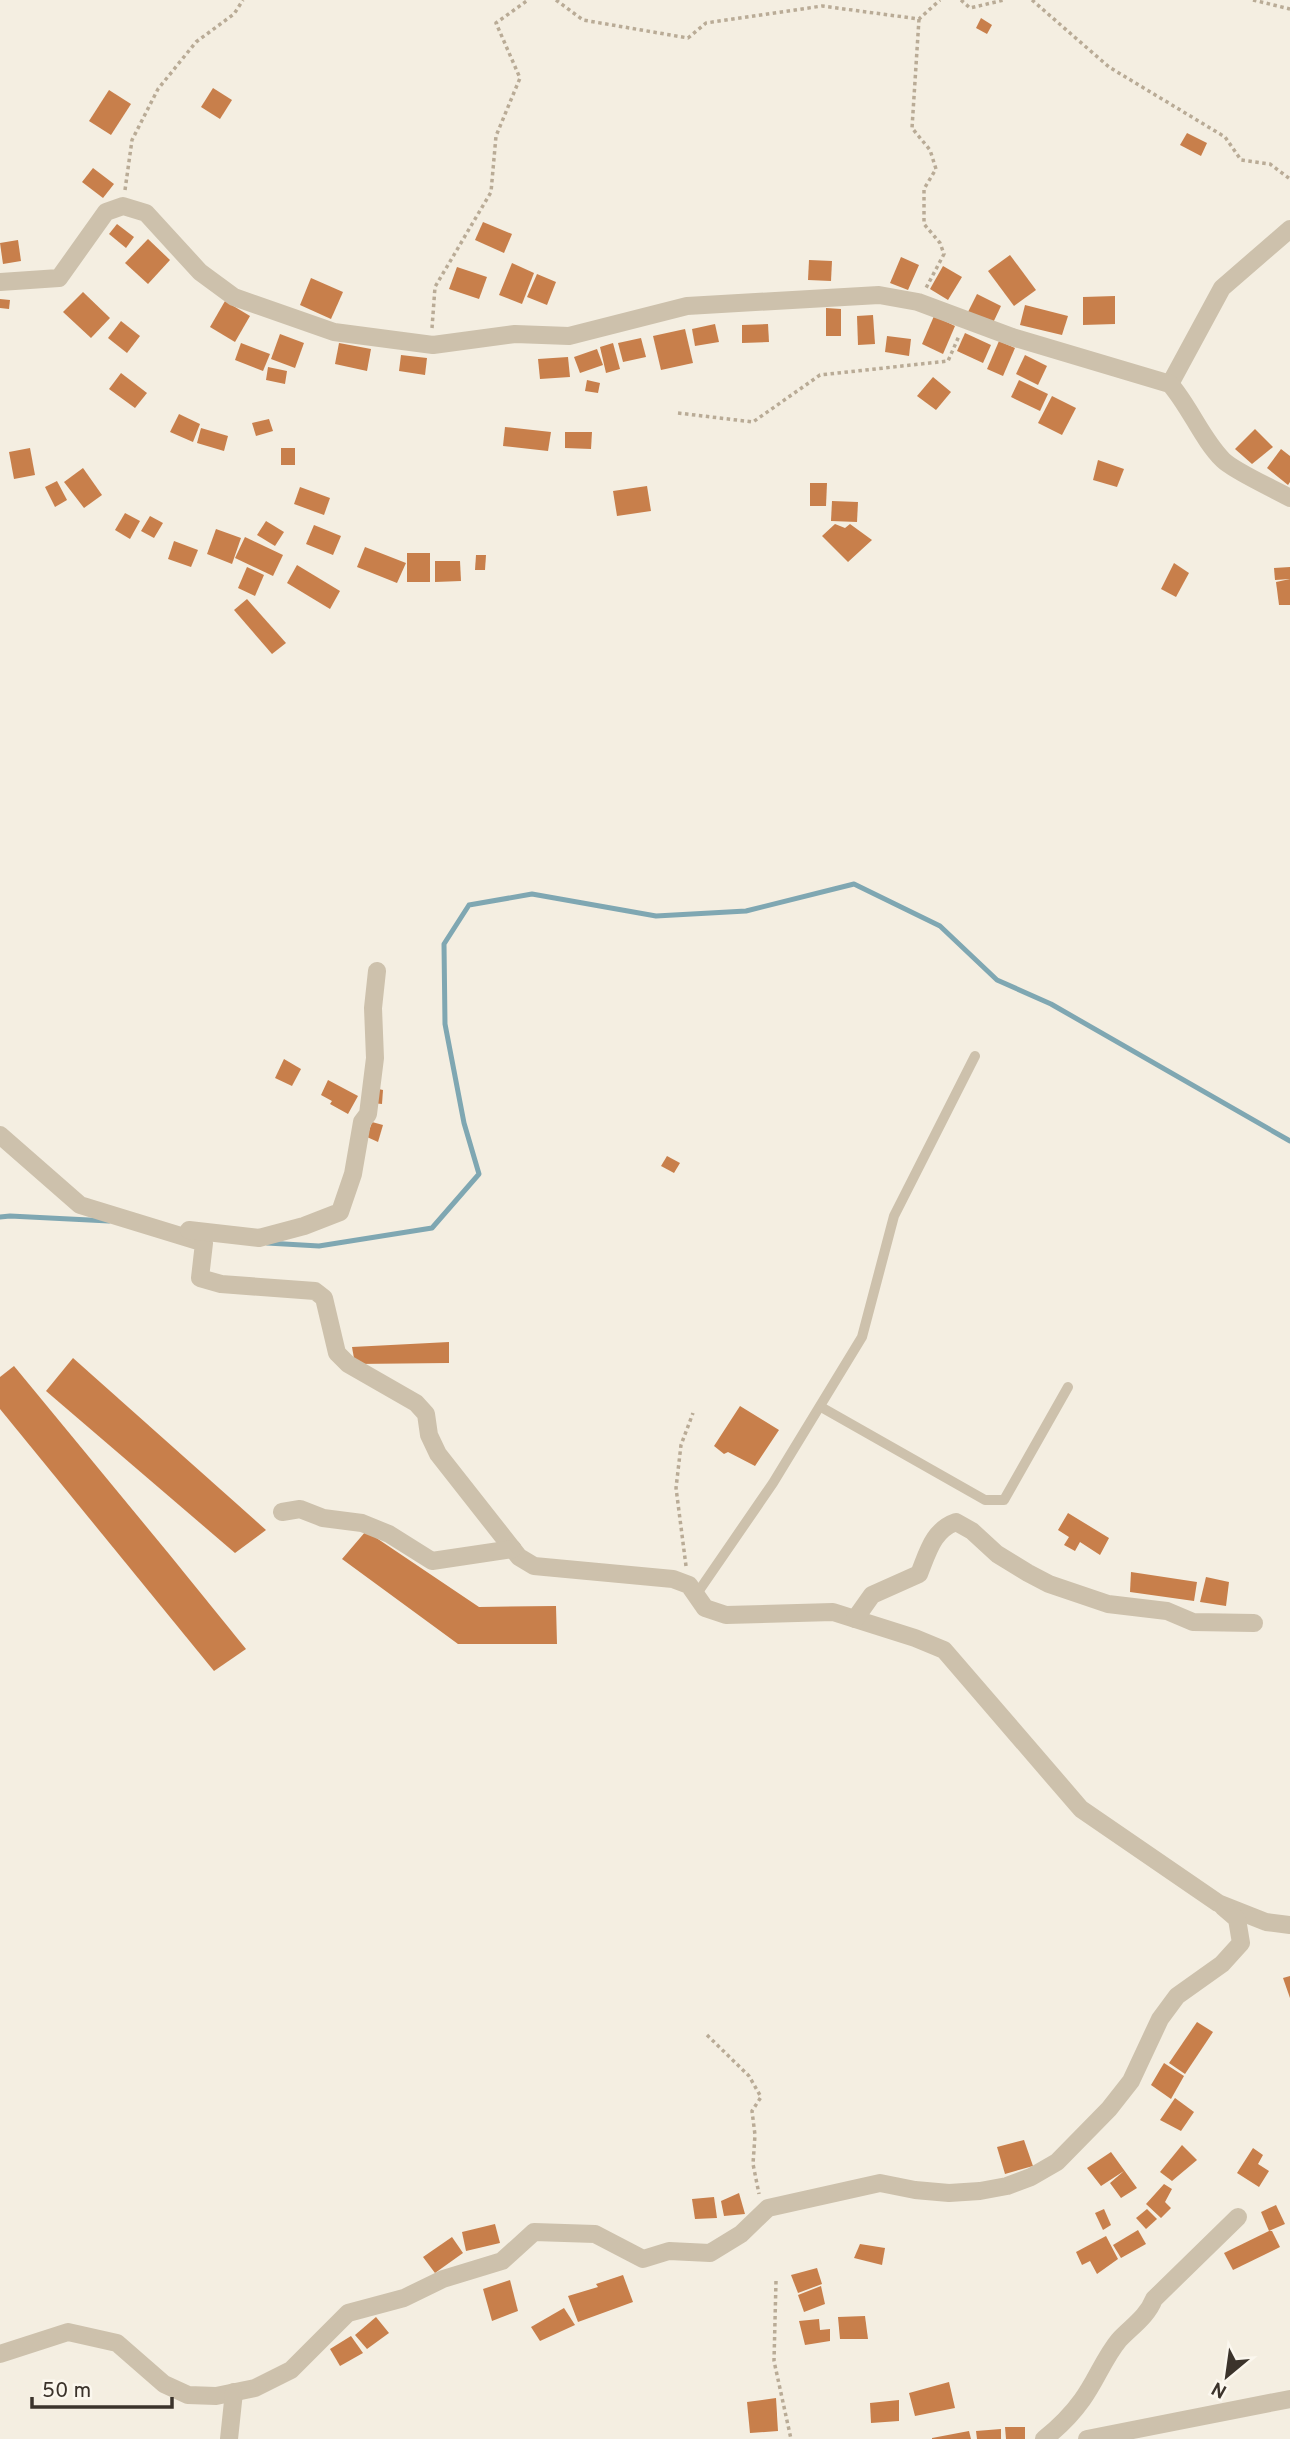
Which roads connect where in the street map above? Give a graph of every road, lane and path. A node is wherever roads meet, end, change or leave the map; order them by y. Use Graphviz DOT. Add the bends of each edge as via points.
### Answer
graph roads {
  1 [pos="243,0"];
  2 [pos="528,0"];
  3 [pos="556,0"];
  4 [pos="940,0"];
  5 [pos="961,0"];
  6 [pos="1004,0"];
  7 [pos="1032,0"];
  8 [pos="1253,0"];
  9 [pos="1290,9"];
  10 [pos="919,19"];
  11 [pos="1290,180"];
  12 [pos="123,206"];
  13 [pos="1290,229"];
  14 [pos="0,282"];
  15 [pos="918,302"];
  16 [pos="965,321"];
  17 [pos="433,345"];
  18 [pos="1170,384"];
  19 [pos="678,413"];
  20 [pos="1290,498"];
  21 [pos="377,971"];
  22 [pos="975,1056"];
  23 [pos="0,1135"];
  24 [pos="130,1220"];
  25 [pos="1068,1387"];
  26 [pos="821,1407"];
  27 [pos="693,1413"];
  28 [pos="282,1512"];
  29 [pos="513,1549"];
  30 [pos="693,1590"];
  31 [pos="855,1619"];
  32 [pos="1254,1623"];
  33 [pos="1218,1903"];
  34 [pos="1290,1925"];
  35 [pos="707,2035"];
  36 [pos="768,2208"];
  37 [pos="1238,2217"];
  38 [pos="776,2281"];
  39 [pos="0,2354"];
  40 [pos="234,2392"];
  41 [pos="1290,2399"];
  42 [pos="229,2439"];
  43 [pos="791,2439"];
  44 [pos="1044,2439"];
  45 [pos="1087,2439"];
  1 -- 12 [label="path" via="234,14 196,42 159,89 132,141"];
  2 -- 17 [label="path" via="496,23 520,78 496,136 491,192 435,287"];
  3 -- 10 [label="path" via="583,20 688,38 706,23 822,6"];
  4 -- 10 [label="path"];
  5 -- 6 [label="path" via="970,8"];
  7 -- 11 [label="path" via="1109,67 1225,137 1241,160 1270,164"];
  8 -- 9 [label="path"];
  10 -- 15 [label="path" via="912,128 930,150 936,169 924,189 924,224 944,254"];
  12 -- 14 [label="street" via="106,212 59,278"];
  12 -- 17 [label="street" via="146,213 200,271 234,297 334,332"];
  13 -- 18 [label="street" via="1222,288"];
  15 -- 16 [label="street"];
  15 -- 17 [label="street" via="879,295 688,306 569,336 515,334"];
  16 -- 18 [label="street"];
  16 -- 19 [label="path" via="948,361 820,375 753,422"];
  18 -- 20 [label="street" via="1224,461"];
  21 -- 24 [label="street" via="368,1114 362,1122 353,1174 340,1212 258,1238"];
  22 -- 26 [label="lane" via="894,1216 862,1337"];
  23 -- 24 [label="street" via="80,1205"];
  24 -- 29 [label="street" via="204,1243 201,1278 221,1284 315,1291 324,1298 337,1353 426,1413 438,1454"];
  25 -- 26 [label="lane" via="1004,1500 985,1500"];
  26 -- 30 [label="lane" via="773,1483"];
  27 -- 30 [label="path" via="681,1446 676,1488"];
  28 -- 29 [label="street" via="300,1509 323,1518 362,1523 432,1561"];
  29 -- 30 [label="street" via="534,1566 673,1579"];
  30 -- 31 [label="street" via="705,1608 726,1615 833,1612"];
  31 -- 32 [label="street" via="872,1595 919,1574 943,1527 956,1522 1028,1573 1108,1604 1167,1611 1193,1622"];
  31 -- 33 [label="street" via="944,1650 1081,1809"];
  33 -- 34 [label="street" via="1266,1922"];
  33 -- 36 [label="street" via="1237,1919 1241,1943 1222,1964 1177,1996 1160,2019 1131,2081 1057,2162 1031,2177 980,2191 950,2193 880,2183"];
  35 -- 36 [label="path" via="749,2076 761,2097 752,2110 753,2164 757,2191"];
  36 -- 40 [label="street" via="741,2234 710,2253 669,2251 643,2259 595,2234 534,2232 502,2261 443,2279 404,2298 348,2313 291,2370 255,2388"];
  37 -- 44 [label="street" via="1154,2300 1105,2359 1082,2400"];
  38 -- 43 [label="path" via="774,2361"];
  39 -- 40 [label="street" via="68,2332 117,2343 164,2384 188,2395"];
  40 -- 42 [label="street"];
  41 -- 45 [label="street"];
}
